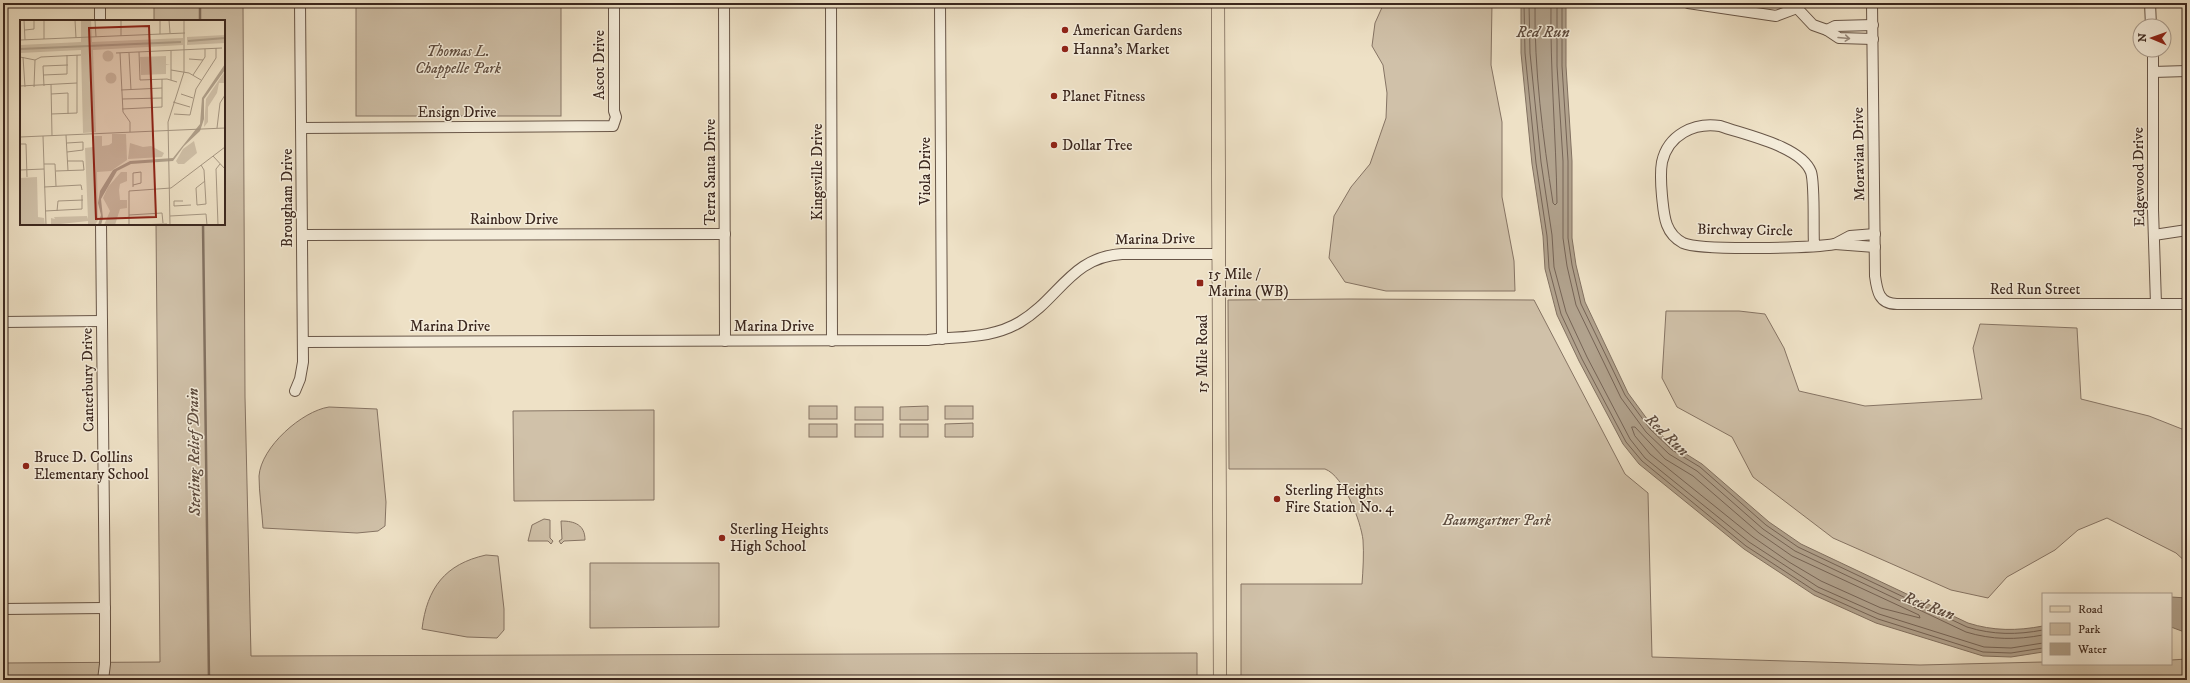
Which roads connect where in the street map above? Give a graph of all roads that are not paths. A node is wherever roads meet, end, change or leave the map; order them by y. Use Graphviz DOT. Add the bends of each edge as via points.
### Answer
graph roads {
  1 [pos="100,3"];
  2 [pos="300,3"];
  3 [pos="614,3"];
  4 [pos="724,3"];
  5 [pos="831,3"];
  6 [pos="940,3"];
  7 [pos="1218,3"];
  8 [pos="1688,3"];
  9 [pos="1872,3"];
  10 [pos="2150,3"];
  11 [pos="1799,6"];
  12 [pos="2151,18"];
  13 [pos="100,20"];
  14 [pos="1873,26"];
  15 [pos="1827,30"];
  16 [pos="1873,39"];
  17 [pos="2153,58"];
  18 [pos="2187,71"];
  19 [pos="2153,72"];
  20 [pos="613,126"];
  21 [pos="301,128"];
  22 [pos="101,225"];
  23 [pos="2187,230"];
  24 [pos="725,234"];
  25 [pos="1875,234"];
  26 [pos="302,235"];
  27 [pos="2154,235"];
  28 [pos="1835,244"];
  29 [pos="1814,245"];
  30 [pos="1875,247"];
  31 [pos="1218,254"];
  32 [pos="1884,301"];
  33 [pos="2156,304"];
  34 [pos="2187,304"];
  35 [pos="102,321"];
  36 [pos="3,322"];
  37 [pos="942,338"];
  38 [pos="725,341"];
  39 [pos="832,341"];
  40 [pos="303,342"];
  41 [pos="295,391"];
  42 [pos="105,608"];
  43 [pos="3,609"];
  44 [pos="103,680"];
  45 [pos="1220,680"];
  1 -- 13 [label="street"];
  2 -- 21 [label="street, Brougham Drive"];
  3 -- 20 [label="street, Ascot Drive" via="616,117"];
  4 -- 24 [label="street, Terra Santa Drive"];
  5 -- 39 [label="street, Kingsville Drive"];
  6 -- 37 [label="street, Viola Drive"];
  7 -- 31 [label="main road, 15 Mile Road"];
  8 -- 11 [label="street" via="1776,16"];
  9 -- 14 [label="street, Moravian Drive"];
  10 -- 12 [label="street"];
  11 -- 15 [label="street" via="1813,25"];
  14 -- 15 [label="street" via="1835,26"];
  14 -- 16 [label="street, Moravian Drive"];
  15 -- 16 [label="street, one-way" via="1839,38"];
  16 -- 25 [label="street, Moravian Drive"];
  17 -- 19 [label="street, Edgewood Drive"];
  18 -- 19 [label="street"];
  19 -- 27 [label="street, Edgewood Drive"];
  20 -- 21 [label="street, Ensign Drive"];
  21 -- 26 [label="street, Brougham Drive"];
  22 -- 35 [label="street, Canterbury Drive"];
  23 -- 27 [label="street"];
  24 -- 26 [label="street, Rainbow Drive"];
  24 -- 38 [label="street, Terra Santa Drive"];
  25 -- 28 [label="street, Birchway Circle" via="1850,236"];
  25 -- 30 [label="street, Moravian Drive"];
  26 -- 40 [label="street, Brougham Drive"];
  27 -- 33 [label="street, Edgewood Drive"];
  28 -- 29 [label="street, Birchway Circle"];
  28 -- 30 [label="street, Birchway Circle"];
  29 -- 29 [label="street, Birchway Circle" via="1812,177 1807,165 1797,155 1712,125 1685,130 1666,151 1661,170 1664,219 1671,233 1684,243 1707,247"];
  30 -- 32 [label="street, Moravian Drive" via="1877,293"];
  31 -- 37 [label="street, Marina Drive" via="1107,255 1090,261 1076,270 1038,308 1016,324 985,336"];
  31 -- 45 [label="main road, 15 Mile Road"];
  32 -- 33 [label="street, Red Run Street" via="1897,304"];
  33 -- 34 [label="street, Red Run Street"];
  35 -- 36 [label="street"];
  35 -- 42 [label="street, Canterbury Drive"];
  37 -- 39 [label="street, Marina Drive"];
  38 -- 39 [label="street, Marina Drive"];
  38 -- 40 [label="street, Marina Drive"];
  40 -- 41 [label="street, Brougham Drive" via="302,371"];
  42 -- 43 [label="street"];
  42 -- 44 [label="street, Canterbury Drive"];
}
